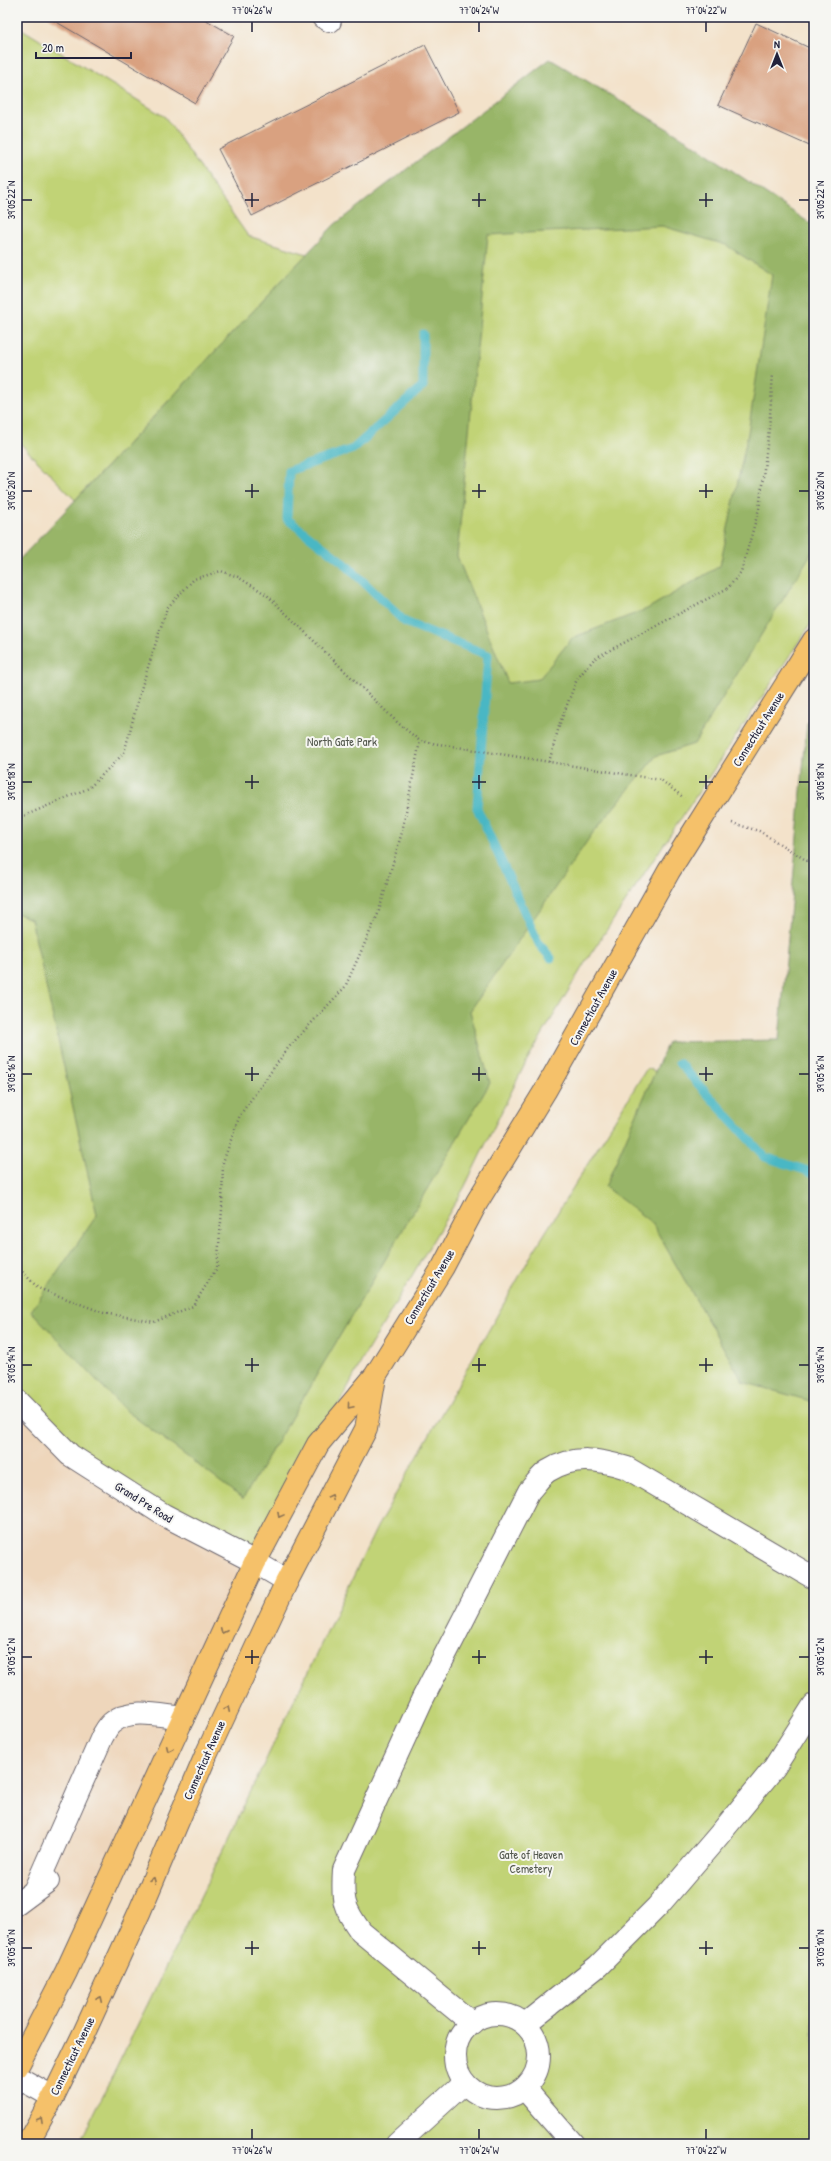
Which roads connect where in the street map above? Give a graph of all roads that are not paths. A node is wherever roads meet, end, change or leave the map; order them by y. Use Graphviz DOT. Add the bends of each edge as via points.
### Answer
graph roads {
  1 [pos="814,640"];
  2 [pos="375,1376"];
  3 [pos="17,1401"];
  4 [pos="255,1562"];
  5 [pos="814,1578"];
  6 [pos="287,1582"];
  7 [pos="814,1705"];
  8 [pos="183,1718"];
  9 [pos="17,1904"];
  10 [pos="472,2023"];
  11 [pos="525,2024"];
  12 [pos="17,2067"];
  13 [pos="17,2077"];
  14 [pos="464,2083"];
  15 [pos="525,2089"];
  16 [pos="53,2097"];
  17 [pos="27,2144"];
  18 [pos="397,2144"];
  19 [pos="573,2144"];
  1 -- 2 [label="main road, Connecticut Avenue" via="669,871 545,1091 477,1202 443,1267"];
  2 -- 4 [label="main road, Connecticut Avenue, one-way" via="318,1444"];
  6 -- 2 [label="main road, Connecticut Avenue, one-way" via="366,1429"];
  3 -- 4 [label="street, Grand Pre Road" via="70,1455 164,1515"];
  4 -- 6 [label="street, Grand Pre Road"];
  4 -- 8 [label="main road, Connecticut Avenue, one-way"];
  5 -- 10 [label="street" via="626,1468 601,1460 578,1459 548,1471 529,1491 422,1700 344,1870 342,1897 349,1915 361,1932"];
  16 -- 6 [label="main road, Connecticut Avenue, one-way" via="139,1913 206,1755"];
  7 -- 11 [label="street" via="774,1768 657,1907 598,1966"];
  8 -- 9 [label="street" via="136,1714 124,1715 112,1722 102,1737 35,1889"];
  8 -- 12 [label="main road, Connecticut Avenue, one-way" via="66,1972"];
  10 -- 11 [label="street" via="494,2014 509,2016"];
  10 -- 14 [label="street" via="461,2033 455,2047 455,2066"];
  11 -- 15 [label="street" via="534,2036 539,2057 537,2071"];
  13 -- 16 [label="street"];
  14 -- 15 [label="street" via="478,2094 499,2099 514,2096"];
  14 -- 18 [label="street"];
  15 -- 19 [label="street"];
  17 -- 16 [label="main road, Connecticut Avenue, one-way"];
}
